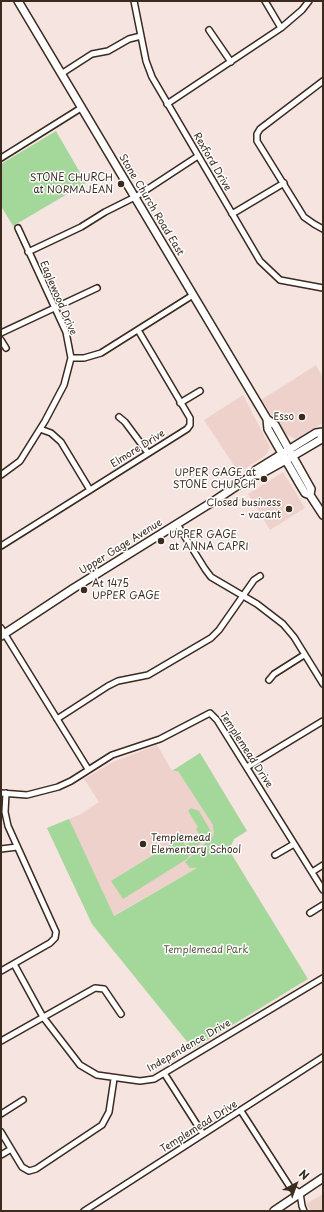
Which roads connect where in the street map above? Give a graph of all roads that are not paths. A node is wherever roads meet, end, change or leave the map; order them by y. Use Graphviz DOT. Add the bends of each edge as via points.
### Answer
graph roads {
  1 [pos="18,1"];
  2 [pos="134,1"];
  3 [pos="265,1"];
  4 [pos="308,1"];
  5 [pos="280,28"];
  6 [pos="209,30"];
  7 [pos="141,36"];
  8 [pos="231,62"];
  9 [pos="61,74"];
  10 [pos="323,81"];
  11 [pos="167,104"];
  12 [pos="81,108"];
  13 [pos="198,156"];
  14 [pos="1,158"];
  15 [pos="284,183"];
  16 [pos="135,197"];
  17 [pos="232,214"];
  18 [pos="18,228"];
  19 [pos="323,229"];
  20 [pos="28,252"];
  21 [pos="97,288"];
  22 [pos="323,288"];
  23 [pos="193,295"];
  24 [pos="55,308"];
  25 [pos="138,330"];
  26 [pos="1,333"];
  27 [pos="1,340"];
  28 [pos="6,348"];
  29 [pos="71,358"];
  30 [pos="200,391"];
  31 [pos="180,403"];
  32 [pos="119,418"];
  33 [pos="267,419"];
  34 [pos="40,429"];
  35 [pos="323,432"];
  36 [pos="323,435"];
  37 [pos="148,453"];
  38 [pos="291,453"];
  39 [pos="284,457"];
  40 [pos="1,475"];
  41 [pos="90,490"];
  42 [pos="310,495"];
  43 [pos="323,515"];
  44 [pos="177,524"];
  45 [pos="1,546"];
  46 [pos="260,576"];
  47 [pos="243,595"];
  48 [pos="2,633"];
  49 [pos="304,655"];
  50 [pos="269,680"];
  51 [pos="323,684"];
  52 [pos="57,719"];
  53 [pos="323,720"];
  54 [pos="247,767"];
  55 [pos="88,770"];
  56 [pos="4,793"];
  57 [pos="294,844"];
  58 [pos="17,847"];
  59 [pos="1,850"];
  60 [pos="275,855"];
  61 [pos="323,865"];
  62 [pos="312,872"];
  63 [pos="323,890"];
  64 [pos="323,905"];
  65 [pos="310,913"];
  66 [pos="14,964"];
  67 [pos="1,971"];
  68 [pos="323,978"];
  69 [pos="121,1014"];
  70 [pos="44,1017"];
  71 [pos="1,1041"];
  72 [pos="323,1057"];
  73 [pos="164,1073"];
  74 [pos="114,1079"];
  75 [pos="23,1100"];
  76 [pos="241,1111"];
  77 [pos="1,1114"];
  78 [pos="1,1132"];
  79 [pos="203,1134"];
  80 [pos="11,1149"];
  81 [pos="1,1155"];
  82 [pos="323,1178"];
  83 [pos="300,1193"];
  84 [pos="84,1211"];
  85 [pos="274,1211"];
  86 [pos="304,1211"];
  1 -- 9 [label="main road, Stone Church Road East"];
  2 -- 7 [label="street, Rexford Drive"];
  3 -- 5 [label="street"];
  4 -- 5 [label="street" via="302,10"];
  5 -- 8 [label="street"];
  6 -- 8 [label="street"];
  7 -- 9 [label="street" via="129,38 108,51 92,54"];
  7 -- 11 [label="street, Rexford Drive" via="152,77"];
  8 -- 11 [label="street"];
  9 -- 12 [label="main road, Stone Church Road East"];
  10 -- 15 [label="street" via="260,129 257,134 257,141"];
  11 -- 13 [label="street, Rexford Drive"];
  12 -- 14 [label="street"];
  12 -- 16 [label="main road, Stone Church Road East"];
  13 -- 16 [label="street"];
  13 -- 17 [label="street, Rexford Drive"];
  15 -- 17 [label="street"];
  15 -- 19 [label="street" via="304,217"];
  16 -- 20 [label="street"];
  16 -- 23 [label="main road, Stone Church Road East"];
  17 -- 22 [label="street, Rexford Drive" via="268,271 280,280"];
  18 -- 20 [label="street, Eaglewood Drive"];
  20 -- 24 [label="street, Eaglewood Drive"];
  21 -- 24 [label="street"];
  23 -- 25 [label="street"];
  23 -- 33 [label="main road, Stone Church Road East"];
  24 -- 26 [label="street"];
  24 -- 29 [label="street, Eaglewood Drive" via="66,332"];
  25 -- 29 [label="street" via="101,353 84,358"];
  25 -- 31 [label="street, Elmore Drive"];
  27 -- 28 [label="street"];
  29 -- 34 [label="street, Eaglewood Drive" via="64,385"];
  30 -- 31 [label="street"];
  31 -- 37 [label="street, Elmore Drive" via="190,418 190,426"];
  32 -- 37 [label="street" via="125,422"];
  33 -- 38 [label="main road, Stone Church Road East" via="275,425"];
  33 -- 39 [label="main road, Stone Church Road East" via="268,429"];
  34 -- 40 [label="street, Eaglewood Drive" via="20,461"];
  34 -- 41 [label="street" via="51,433 61,442"];
  35 -- 38 [label="main road, Upper Gage Avenue" via="316,433"];
  36 -- 38 [label="main road, Upper Gage Avenue" via="320,440"];
  37 -- 41 [label="street, Elmore Drive"];
  38 -- 39 [label="main road, Upper Gage Avenue"];
  38 -- 42 [label="main road, Stone Church Road East" via="311,489"];
  39 -- 42 [label="main road, Stone Church Road East" via="304,493"];
  39 -- 44 [label="main road, Upper Gage Avenue" via="259,476 253,475"];
  41 -- 45 [label="street, Elmore Drive"];
  42 -- 43 [label="main road, Stone Church Road East"];
  44 -- 47 [label="street" via="207,573"];
  44 -- 48 [label="main road, Upper Gage Avenue"];
  46 -- 47 [label="street"];
  47 -- 49 [label="street" via="283,624"];
  47 -- 52 [label="street" via="211,638 148,675 118,681 108,686"];
  48 -- 52 [label="street"];
  49 -- 50 [label="street"];
  49 -- 51 [label="street"];
  52 -- 55 [label="street"];
  53 -- 54 [label="street"];
  54 -- 55 [label="street, Templemead Drive" via="218,720 210,713 160,739 112,755"];
  54 -- 57 [label="street, Templemead Drive"];
  55 -- 56 [label="street, Templemead Drive" via="71,781 39,793 27,796"];
  56 -- 58 [label="street" via="6,820"];
  57 -- 60 [label="street"];
  57 -- 62 [label="street, Templemead Drive"];
  58 -- 59 [label="street"];
  58 -- 66 [label="street" via="56,932 50,943"];
  61 -- 62 [label="street"];
  62 -- 63 [label="street, Templemead Drive"];
  64 -- 65 [label="street"];
  66 -- 67 [label="street"];
  66 -- 70 [label="street, Independence Drive"];
  68 -- 73 [label="street, Independence Drive"];
  69 -- 70 [label="street" via="104,989 98,988"];
  70 -- 71 [label="street"];
  70 -- 74 [label="street, Independence Drive" via="80,1065 87,1071"];
  72 -- 76 [label="street, Templemead Drive"];
  73 -- 74 [label="street, Independence Drive" via="154,1079 140,1081"];
  73 -- 79 [label="street"];
  74 -- 80 [label="street" via="109,1112 106,1121 99,1128 32,1170 22,1167"];
  75 -- 77 [label="street"];
  76 -- 79 [label="street, Templemead Drive"];
  76 -- 83 [label="street" via="290,1187"];
  78 -- 80 [label="street"];
  79 -- 84 [label="street, Templemead Drive"];
  80 -- 81 [label="street"];
  82 -- 83 [label="main road"];
  83 -- 85 [label="main road"];
  83 -- 86 [label="street"];
}
